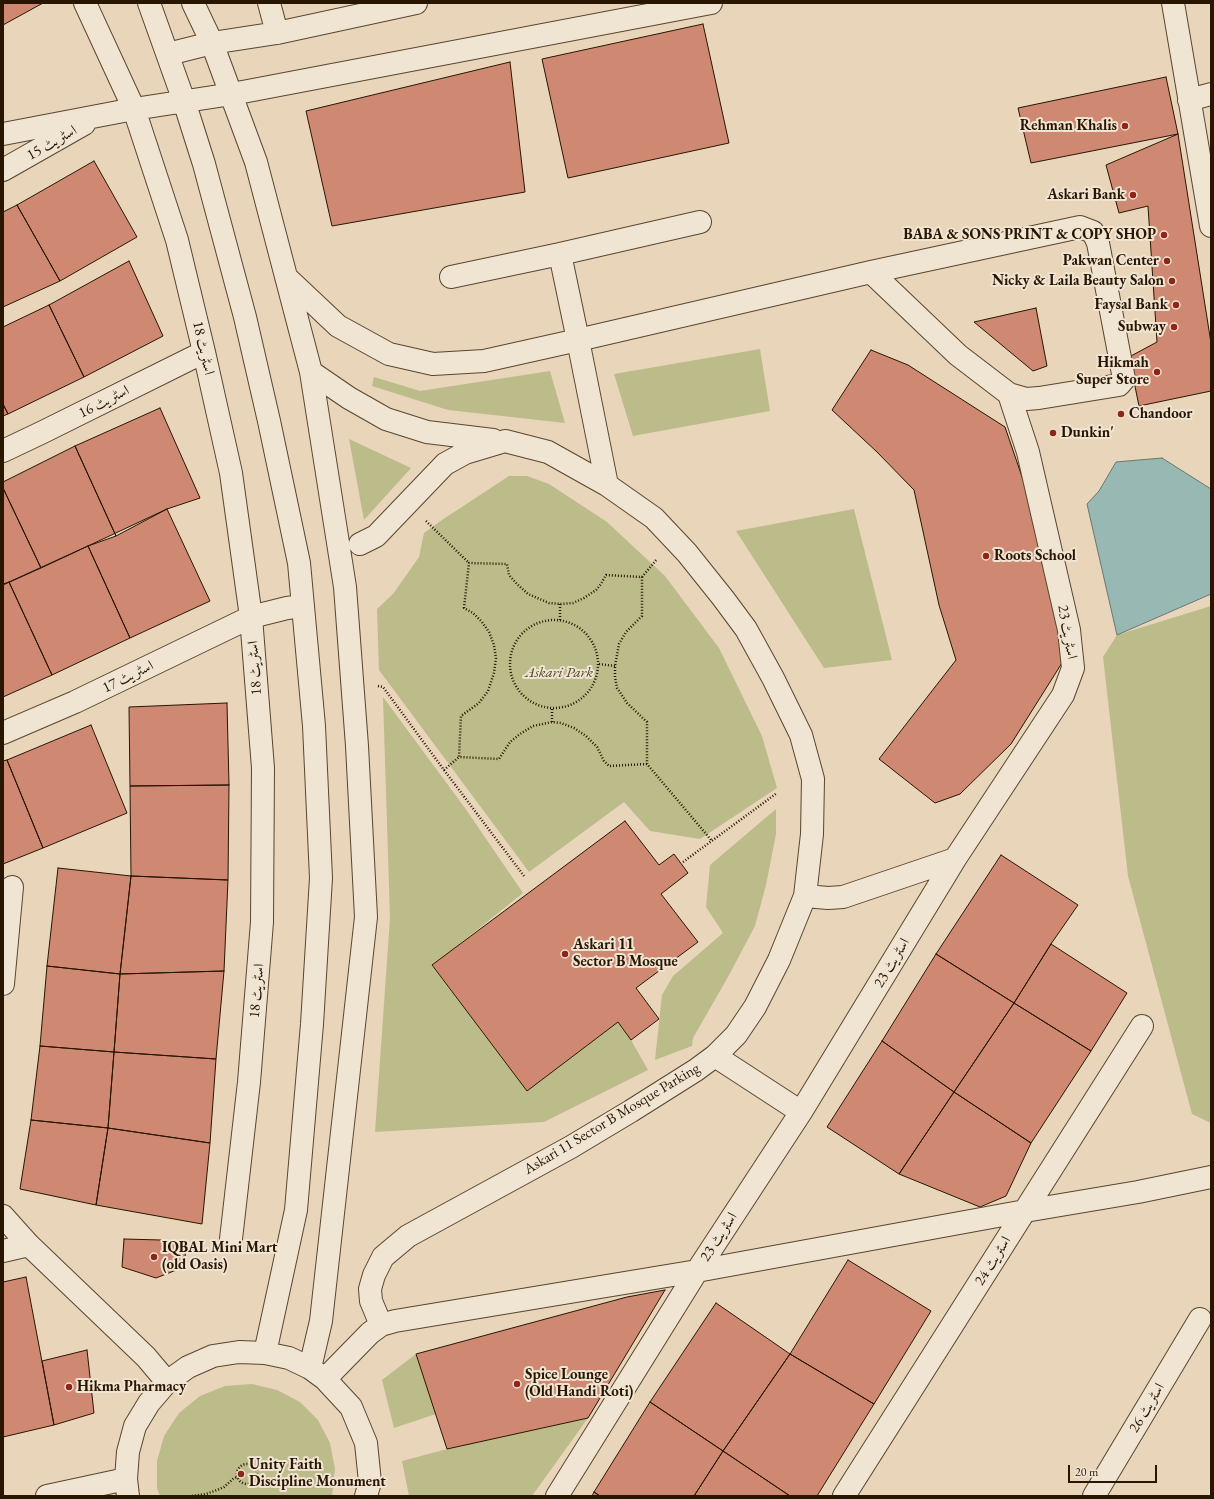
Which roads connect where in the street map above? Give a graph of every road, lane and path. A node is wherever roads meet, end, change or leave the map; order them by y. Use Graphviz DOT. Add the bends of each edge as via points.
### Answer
graph roads {
  1 [pos="84,3"];
  2 [pos="149,3"];
  3 [pos="193,3"];
  4 [pos="269,3"];
  5 [pos="416,3"];
  6 [pos="711,3"];
  7 [pos="1173,3"];
  8 [pos="277,32"];
  9 [pos="212,43"];
  10 [pos="168,54"];
  11 [pos="232,94"];
  12 [pos="1211,94"];
  13 [pos="1189,100"];
  14 [pos="184,101"];
  15 [pos="134,109"];
  16 [pos="100,115"];
  17 [pos="3,134"];
  18 [pos="3,170"];
  19 [pos="700,222"];
  20 [pos="1211,226"];
  21 [pos="560,254"];
  22 [pos="871,272"];
  23 [pos="286,277"];
  24 [pos="450,277"];
  25 [pos="578,340"];
  26 [pos="204,352"];
  27 [pos="311,372"];
  28 [pos="1009,394"];
  29 [pos="504,441"];
  30 [pos="3,451"];
  31 [pos="607,485"];
  32 [pos="407,503"];
  33 [pos="360,544"];
  34 [pos="469,563"];
  35 [pos="560,604"];
  36 [pos="303,606"];
  37 [pos="251,617"];
  38 [pos="560,620"];
  39 [pos="599,664"];
  40 [pos="615,666"];
  41 [pos="374,685"];
  42 [pos="552,710"];
  43 [pos="552,722"];
  44 [pos="3,733"];
  45 [pos="459,757"];
  46 [pos="647,764"];
  47 [pos="444,770"];
  48 [pos="777,793"];
  49 [pos="712,841"];
  50 [pos="955,859"];
  51 [pos="683,862"];
  52 [pos="524,876"];
  53 [pos="12,887"];
  54 [pos="805,896"];
  55 [pos="3,984"];
  56 [pos="1142,1026"];
  57 [pos="715,1056"];
  58 [pos="801,1112"];
  59 [pos="1211,1177"];
  60 [pos="1025,1211"];
  61 [pos="3,1216"];
  62 [pos="231,1239"];
  63 [pos="29,1245"];
  64 [pos="3,1251"];
  65 [pos="697,1271"];
  66 [pos="1200,1319"];
  67 [pos="381,1325"];
  68 [pos="265,1353"];
  69 [pos="318,1373"];
  70 [pos="167,1382"];
  71 [pos="237,1476"];
  72 [pos="127,1488"];
  73 [pos="47,1496"];
  74 [pos="192,1496"];
  75 [pos="366,1496"];
  76 [pos="557,1496"];
  77 [pos="844,1496"];
  78 [pos="1094,1496"];
  1 -- 15 [label="street, اسٹریٹ 18"];
  2 -- 10 [label="street"];
  3 -- 9 [label="street"];
  4 -- 8 [label="street"];
  5 -- 8 [label="street"];
  6 -- 11 [label="street"];
  7 -- 13 [label="street"];
  8 -- 9 [label="street"];
  9 -- 10 [label="street"];
  9 -- 11 [label="street"];
  10 -- 14 [label="street"];
  11 -- 14 [label="street"];
  11 -- 23 [label="street" via="256,162"];
  12 -- 13 [label="street"];
  13 -- 20 [label="street"];
  14 -- 15 [label="street"];
  14 -- 36 [label="street" via="204,164 245,317 297,556"];
  15 -- 16 [label="street"];
  15 -- 26 [label="street, اسٹریٹ 18" via="177,240"];
  16 -- 17 [label="street"];
  16 -- 18 [label="street, اسٹریٹ 15"];
  19 -- 21 [label="street"];
  21 -- 24 [label="street"];
  21 -- 25 [label="street"];
  22 -- 25 [label="street"];
  22 -- 28 [label="street" via="958,355"];
  22 -- 28 [label="street" via="1080,227 1093,232 1098,243 1124,379 1119,385 1038,398 1026,399"];
  23 -- 25 [label="street" via="338,326 389,354 433,364 484,361"];
  23 -- 27 [label="street"];
  25 -- 31 [label="street"];
  26 -- 30 [label="street, اسٹریٹ 16"];
  26 -- 37 [label="street, اسٹریٹ 18" via="230,473"];
  27 -- 29 [label="street, Askari 11 Sector B Mosque Parking" via="386,419 427,432"];
  27 -- 69 [label="street" via="345,587 366,917 322,1314"];
  28 -- 50 [label="street, اسٹریٹ 23" via="1029,460 1069,630 1074,668 1063,696"];
  29 -- 31 [label="street, Askari 11 Sector B Mosque Parking" via="548,452"];
  29 -- 32 [label="street" via="465,453 445,464"];
  31 -- 54 [label="street, Askari 11 Sector B Mosque Parking" via="654,518 687,553 723,598 746,629 801,734 813,779 812,834"];
  32 -- 33 [label="street" via="376,536"];
  32 -- 34 [label="path"];
  34 -- 35 [label="path" via="507,564 509,575 528,594 549,603"];
  34 -- 45 [label="path" via="464,608 478,618 489,632 496,658 488,691 478,703 461,716"];
  35 -- 38 [label="path"];
  35 -- 40 [label="path" via="573,603 584,598 596,590 606,575 642,577 642,616 626,632 619,644"];
  36 -- 37 [label="street, اسٹریٹ 17"];
  36 -- 68 [label="street" via="314,726 321,878 296,1210"];
  37 -- 44 [label="street, اسٹریٹ 17" via="76,702"];
  37 -- 62 [label="street, اسٹریٹ 18" via="263,768 262,922 250,1082"];
  38 -- 39 [label="path" via="575,624 588,634 596,648"];
  38 -- 42 [label="path" via="542,621 526,630 514,643 509,661 511,679 520,694 534,705"];
  39 -- 40 [label="path"];
  39 -- 42 [label="path" via="596,682 585,696 570,706"];
  40 -- 46 [label="path" via="617,688 627,703 647,722"];
  41 -- 47 [label="path" via="383,687"];
  42 -- 43 [label="path"];
  43 -- 45 [label="path" via="533,726 520,734 510,742 498,759"];
  43 -- 46 [label="path" via="574,728 586,736 597,747 609,766"];
  45 -- 47 [label="path"];
  46 -- 49 [label="path"];
  47 -- 52 [label="path"];
  48 -- 49 [label="path"];
  49 -- 51 [label="path"];
  50 -- 54 [label="street" via="843,896"];
  50 -- 58 [label="street, اسٹریٹ 23"];
  53 -- 55 [label="street"];
  54 -- 57 [label="street, Askari 11 Sector B Mosque Parking" via="779,960 755,1007 736,1035"];
  56 -- 60 [label="street, اسٹریٹ 24"];
  57 -- 58 [label="street"];
  57 -- 67 [label="street, Askari 11 Sector B Mosque Parking" via="677,1083 572,1147 408,1236 383,1257 374,1275 370,1289 371,1301"];
  58 -- 65 [label="street, اسٹریٹ 23"];
  59 -- 60 [label="street"];
  60 -- 65 [label="street"];
  60 -- 77 [label="street, اسٹریٹ 24"];
  61 -- 63 [label="street"];
  63 -- 64 [label="street"];
  63 -- 70 [label="street" via="132,1344"];
  65 -- 67 [label="street"];
  65 -- 76 [label="street, اسٹریٹ 23"];
  66 -- 78 [label="street, اسٹریٹ 26"];
  67 -- 69 [label="street"];
  68 -- 69 [label="street" via="289,1358"];
  68 -- 70 [label="street" via="239,1352 213,1356 188,1367"];
  69 -- 75 [label="street" via="351,1407 366,1443 370,1482"];
  70 -- 72 [label="street" via="148,1403 136,1426 128,1452"];
  71 -- 71 [label="path" via="238,1468 243,1464 250,1464 256,1469 257,1476 254,1482 242,1483"];
  71 -- 74 [label="path" via="224,1487"];
  72 -- 73 [label="street"];
}
